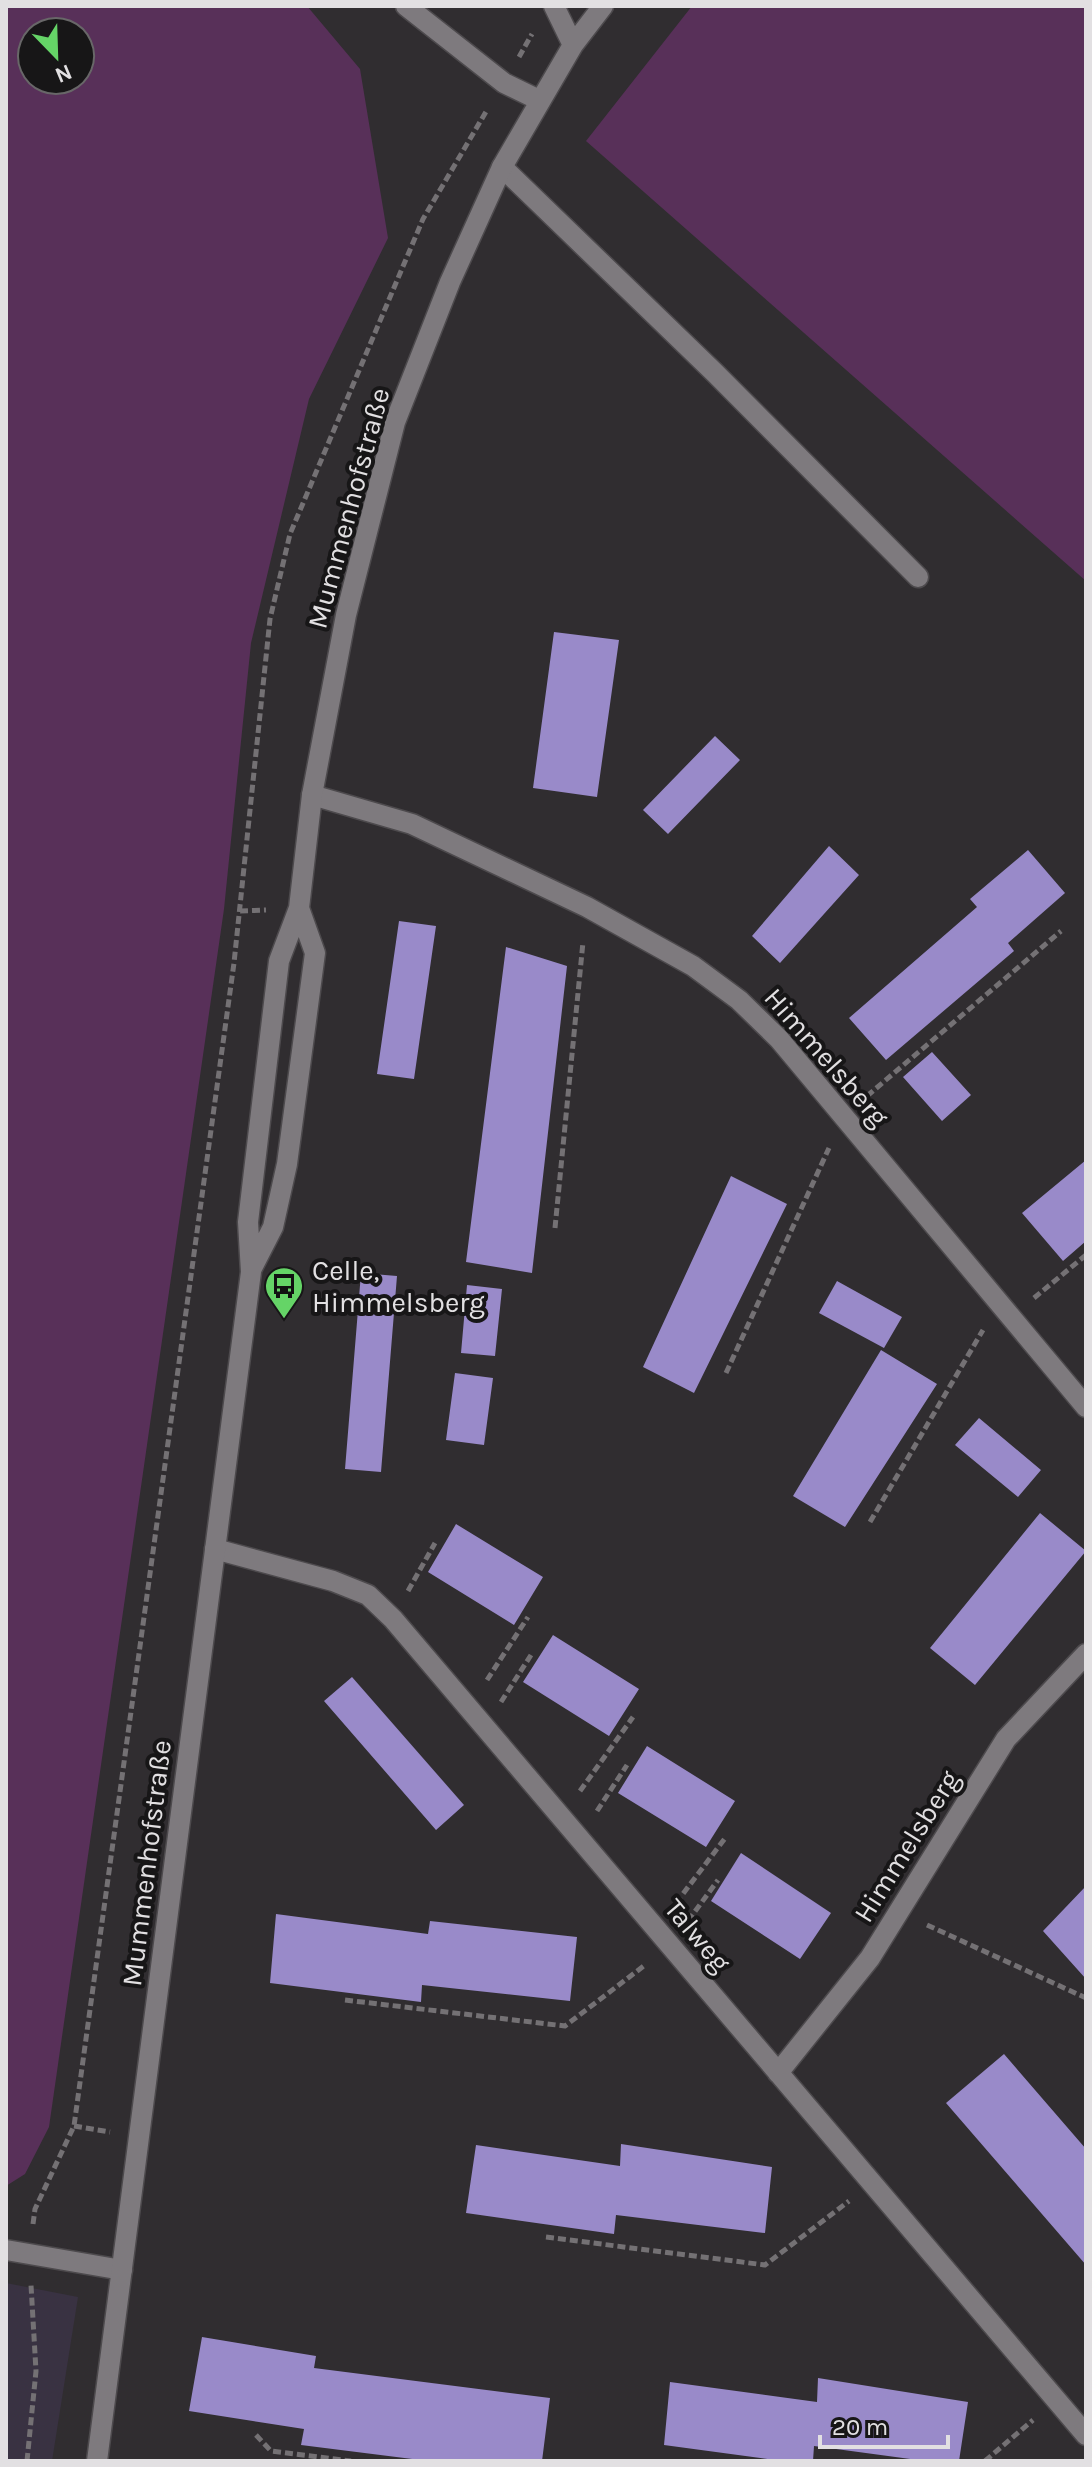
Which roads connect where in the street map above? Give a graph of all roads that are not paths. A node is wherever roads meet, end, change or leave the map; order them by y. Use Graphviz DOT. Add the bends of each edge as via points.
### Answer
graph roads {
  1 [pos="406,6"];
  2 [pos="554,6"];
  3 [pos="603,6"];
  4 [pos="573,45"];
  5 [pos="539,100"];
  6 [pos="502,167"];
  7 [pos="918,577"];
  8 [pos="312,795"];
  9 [pos="299,908"];
  10 [pos="251,1272"];
  11 [pos="1086,1407"];
  12 [pos="215,1549"];
  13 [pos="1086,1654"];
  14 [pos="778,2073"];
  15 [pos="6,2250"];
  16 [pos="122,2270"];
  17 [pos="1086,2435"];
  18 [pos="97,2461"];
  1 -- 5 [label="street" via="504,83"];
  2 -- 4 [label="street"];
  3 -- 4 [label="street, Mummenhofstraße"];
  4 -- 5 [label="street, Mummenhofstraße"];
  5 -- 6 [label="street, Mummenhofstraße"];
  6 -- 7 [label="street"];
  6 -- 8 [label="street, Mummenhofstraße" via="395,422 346,615"];
  8 -- 9 [label="street, Mummenhofstraße"];
  8 -- 11 [label="street, Himmelsberg" via="412,824 587,907 693,966 739,1000 779,1039"];
  9 -- 10 [label="street, Mummenhofstraße" via="279,961 266,1059 248,1222"];
  9 -- 10 [label="street, Mummenhofstraße" via="315,953 287,1164 273,1227"];
  10 -- 12 [label="street, Mummenhofstraße"];
  12 -- 14 [label="street, Talweg" via="368,1595"];
  12 -- 16 [label="street, Mummenhofstraße"];
  13 -- 14 [label="street, Himmelsberg" via="1006,1739 870,1958"];
  14 -- 17 [label="street, Talweg"];
  15 -- 16 [label="street"];
  16 -- 18 [label="street, Mummenhofstraße"];
}
